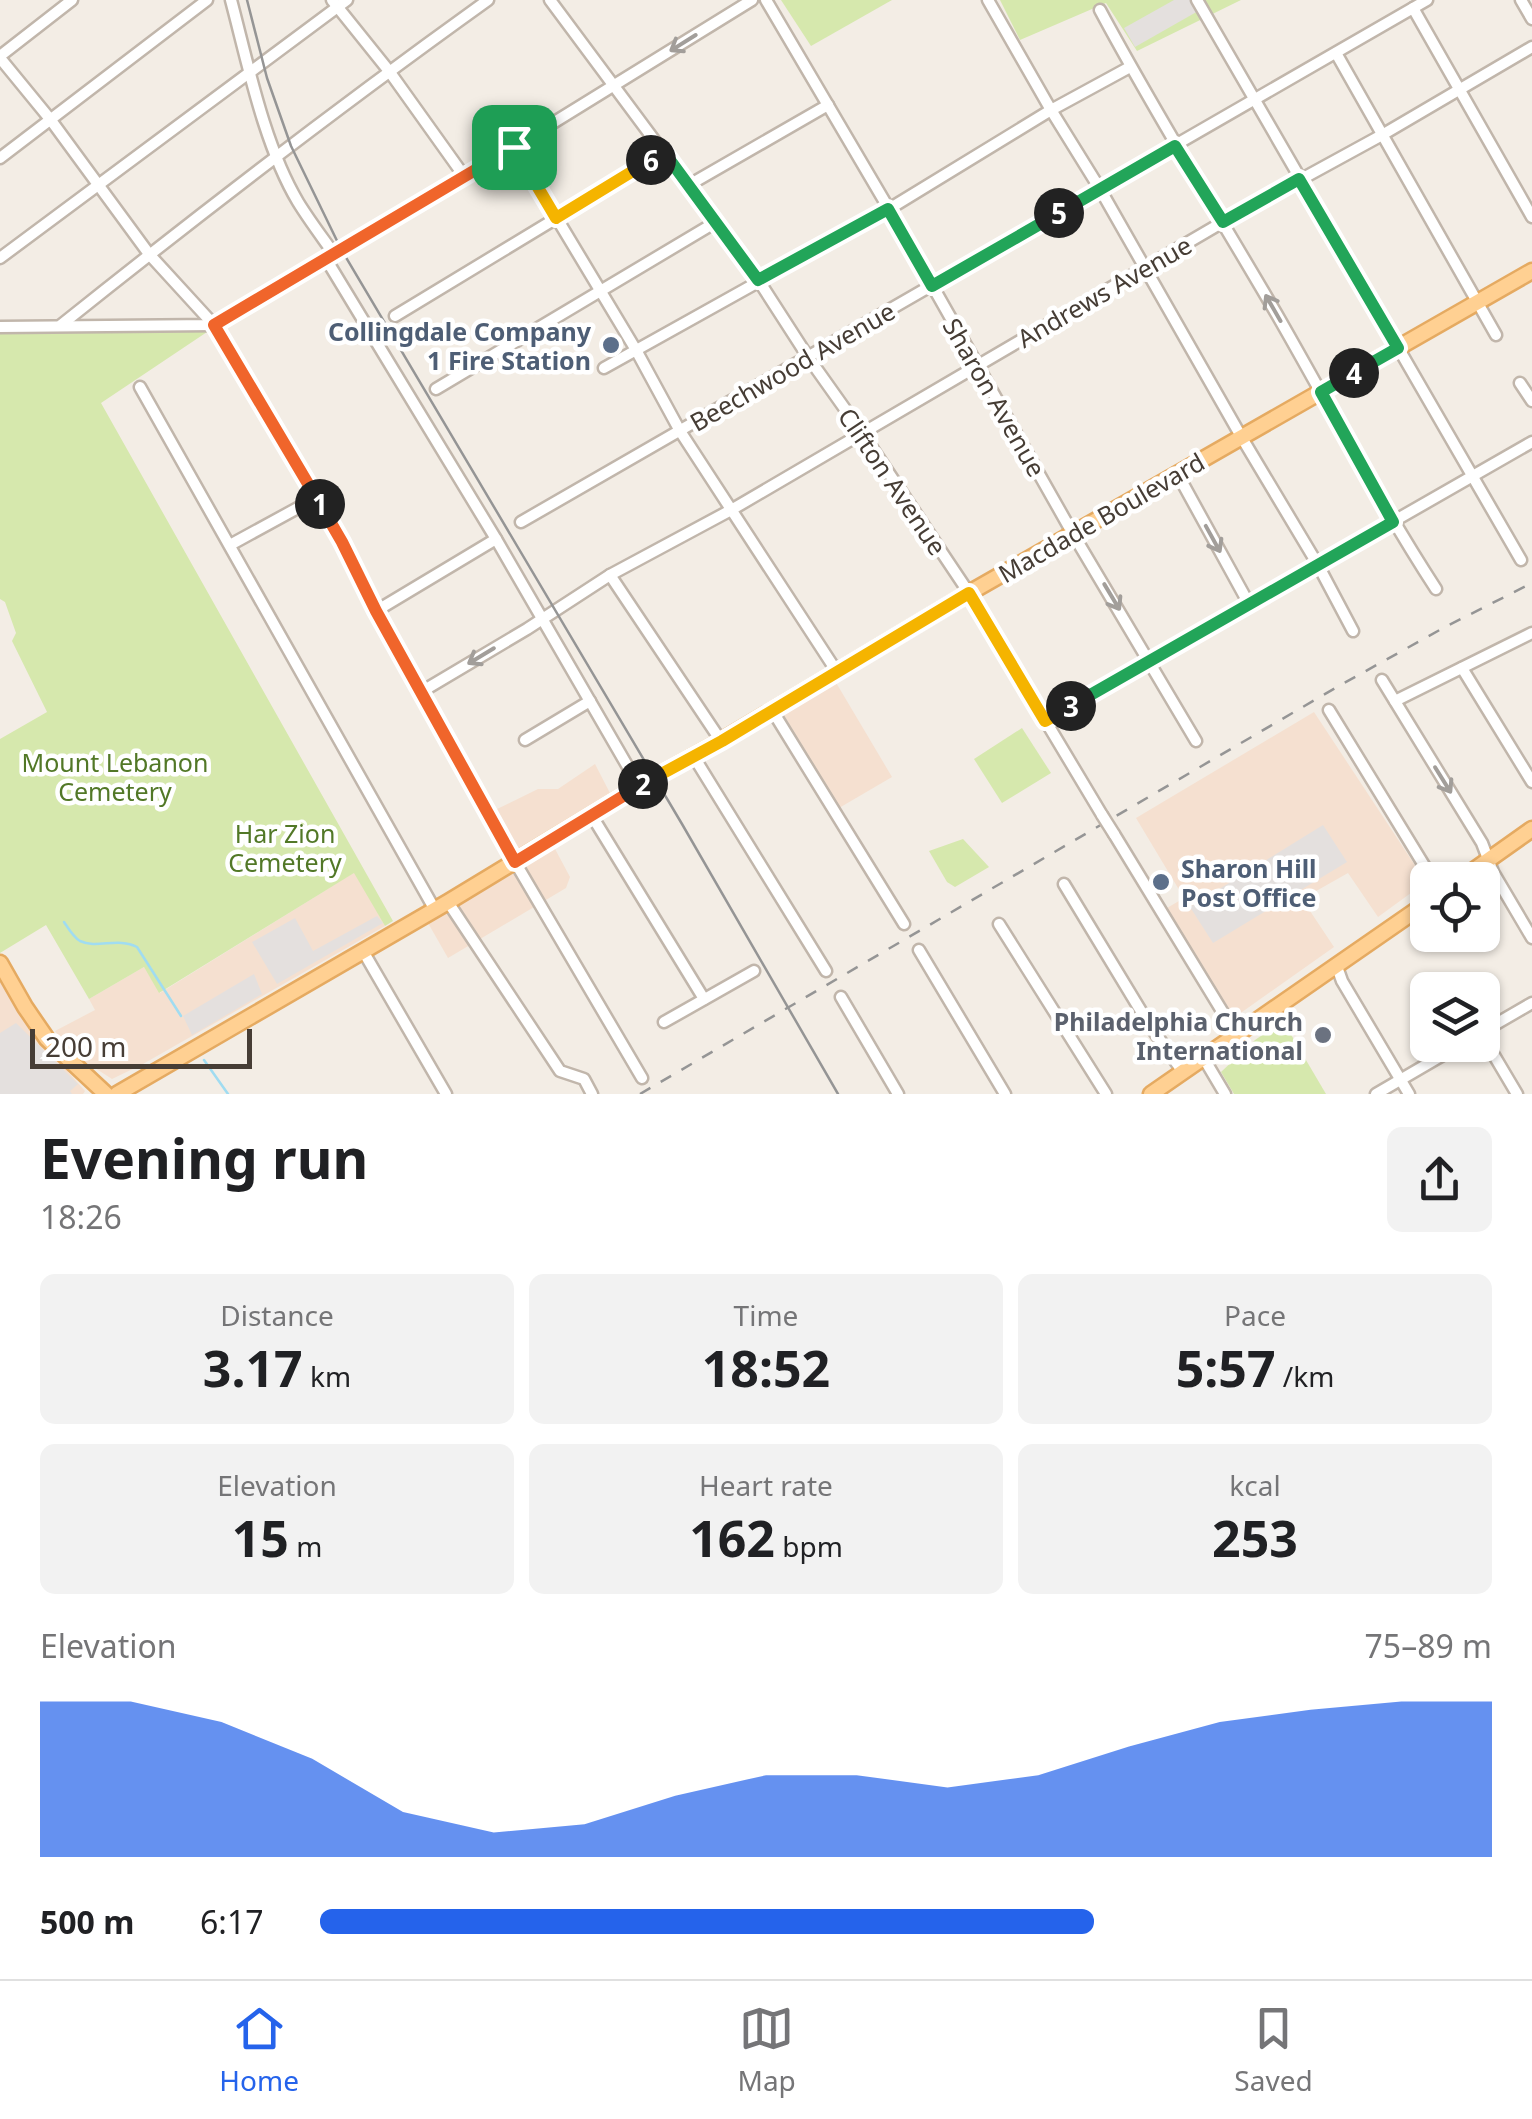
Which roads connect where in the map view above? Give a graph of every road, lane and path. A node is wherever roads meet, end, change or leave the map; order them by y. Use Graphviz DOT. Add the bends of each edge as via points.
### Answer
graph roads {
  1 [pos="72,0"];
  2 [pos="207,0"];
  3 [pos="232,0"];
  4 [pos="488,0"];
  5 [pos="550,0"];
  6 [pos="752,0"];
  7 [pos="766,0"];
  8 [pos="988,0"];
  9 [pos="1198,0"];
  10 [pos="1427,0"];
  11 [pos="1522,0"];
  12 [pos="339,2"];
  13 [pos="1413,8"];
  14 [pos="1100,10"];
  15 [pos="1532,19"];
  16 [pos="1532,48"];
  17 [pos="1336,53"];
  18 [pos="0,57"];
  19 [pos="1130,67"];
  20 [pos="389,71"];
  21 [pos="250,72"];
  22 [pos="614,86"];
  23 [pos="1460,89"];
  24 [pos="1255,100"];
  25 [pos="828,105"];
  26 [pos="1051,110"];
  27 [pos="50,119"];
  28 [pos="1382,135"];
  29 [pos="1175,146"];
  30 [pos="514,147"];
  31 [pos="664,152"];
  32 [pos="0,158"];
  33 [pos="277,158"];
  34 [pos="464,176"];
  35 [pos="1299,179"];
  36 [pos="98,184"];
  37 [pos="689,185"];
  38 [pos="1100,189"];
  39 [pos="888,209"];
  40 [pos="1532,217"];
  41 [pos="556,218"];
  42 [pos="716,222"];
  43 [pos="1223,222"];
  44 [pos="149,254"];
  45 [pos="330,257"];
  46 [pos="0,258"];
  47 [pos="1144,269"];
  48 [pos="1532,271"];
  49 [pos="758,280"];
  50 [pos="932,286"];
  51 [pos="600,292"];
  52 [pos="1477,302"];
  53 [pos="395,316"];
  54 [pos="61,325"];
  55 [pos="214,325"];
  56 [pos="0,328"];
  57 [pos="1496,335"];
  58 [pos="1398,348"];
  59 [pos="636,350"];
  60 [pos="808,357"];
  61 [pos="977,365"];
  62 [pos="604,368"];
  63 [pos="1520,384"];
  64 [pos="140,387"];
  65 [pos="436,390"];
  66 [pos="1321,392"];
  67 [pos="1532,402"];
  68 [pos="680,431"];
  69 [pos="862,433"];
  70 [pos="1242,438"];
  71 [pos="1532,442"];
  72 [pos="1176,473"];
  73 [pos="1472,477"];
  74 [pos="316,498"];
  75 [pos="732,510"];
  76 [pos="522,522"];
  77 [pos="1393,522"];
  78 [pos="1074,534"];
  79 [pos="496,538"];
  80 [pos="230,545"];
  81 [pos="1521,560"];
  82 [pos="1318,565"];
  83 [pos="610,575"];
  84 [pos="1436,590"];
  85 [pos="969,593"];
  86 [pos="1250,604"];
  87 [pos="376,611"];
  88 [pos="541,619"];
  89 [pos="1353,631"];
  90 [pos="1532,634"];
  91 [pos="1150,660"];
  92 [pos="1462,668"];
  93 [pos="837,672"];
  94 [pos="1382,680"];
  95 [pos="421,692"];
  96 [pos="1395,701"];
  97 [pos="590,702"];
  98 [pos="772,710"];
  99 [pos="1329,710"];
  100 [pos="1045,721"];
  101 [pos="525,740"];
  102 [pos="722,741"];
  103 [pos="1196,741"];
  104 [pos="694,757"];
  105 [pos="1532,782"];
  106 [pos="639,786"];
  107 [pos="592,816"];
  108 [pos="1532,830"];
  109 [pos="1489,860"];
  110 [pos="515,862"];
  111 [pos="1422,862"];
  112 [pos="1486,862"];
  113 [pos="1064,884"];
  114 [pos="442,906"];
  115 [pos="1410,914"];
  116 [pos="904,924"];
  117 [pos="999,924"];
  118 [pos="1532,938"];
  119 [pos="919,950"];
  120 [pos="362,952"];
  121 [pos="0,963"];
  122 [pos="1336,964"];
  123 [pos="754,971"];
  124 [pos="826,972"];
  125 [pos="841,997"];
  126 [pos="704,998"];
  127 [pos="1532,1003"];
  128 [pos="664,1022"];
  129 [pos="1500,1023"];
  130 [pos="1236,1034"];
  131 [pos="1204,1057"];
  132 [pos="1431,1062"];
  133 [pos="1498,1062"];
  134 [pos="1182,1072"];
  135 [pos="642,1078"];
  136 [pos="1400,1080"];
  137 [pos="106,1094"];
  138 [pos="118,1094"];
  139 [pos="446,1094"];
  140 [pos="592,1094"];
  141 [pos="898,1094"];
  142 [pos="1006,1094"];
  143 [pos="1106,1094"];
  144 [pos="1151,1094"];
  145 [pos="1225,1094"];
  146 [pos="1376,1094"];
  147 [pos="1409,1094"];
  148 [pos="1517,1094"];
  1 -- 18 [label="street"];
  2 -- 27 [label="street"];
  3 -- 21 [label="street"];
  4 -- 20 [label="street"];
  5 -- 22 [label="street, Clifton Avenue"];
  6 -- 22 [label="street, one-way"];
  7 -- 25 [label="street, Sharon Avenue"];
  8 -- 26 [label="street"];
  9 -- 24 [label="street"];
  10 -- 13 [label="street, Beechwood Avenue"];
  11 -- 15 [label="street"];
  12 -- 20 [label="street"];
  12 -- 21 [label="street"];
  13 -- 17 [label="street, Beechwood Avenue"];
  13 -- 23 [label="street"];
  14 -- 19 [label="street"];
  16 -- 23 [label="street, Andrews Avenue"];
  17 -- 24 [label="street, Beechwood Avenue"];
  17 -- 28 [label="street"];
  18 -- 27 [label="street"];
  19 -- 26 [label="street"];
  19 -- 29 [label="street"];
  20 -- 33 [label="street"];
  20 -- 34 [label="street"];
  21 -- 33 [label="street"];
  21 -- 36 [label="street"];
  22 -- 30 [label="street"];
  22 -- 31 [label="street, Clifton Avenue"];
  23 -- 28 [label="street, Andrews Avenue"];
  23 -- 40 [label="street"];
  24 -- 29 [label="street, Beechwood Avenue"];
  24 -- 35 [label="street"];
  25 -- 37 [label="street"];
  25 -- 39 [label="street, Sharon Avenue"];
  26 -- 38 [label="street"];
  26 -- 39 [label="street"];
  27 -- 32 [label="street"];
  27 -- 36 [label="street"];
  28 -- 35 [label="street, Andrews Avenue"];
  28 -- 52 [label="street"];
  29 -- 38 [label="street, Beechwood Avenue"];
  29 -- 43 [label="street"];
  30 -- 34 [label="street"];
  30 -- 41 [label="street"];
  31 -- 37 [label="street, Clifton Avenue"];
  31 -- 41 [label="street"];
  33 -- 44 [label="street"];
  33 -- 45 [label="street"];
  34 -- 45 [label="street"];
  35 -- 43 [label="street, Andrews Avenue"];
  35 -- 58 [label="street"];
  36 -- 44 [label="street"];
  36 -- 46 [label="street"];
  37 -- 42 [label="street, Clifton Avenue"];
  38 -- 47 [label="street"];
  38 -- 50 [label="street, Beechwood Avenue"];
  39 -- 49 [label="street"];
  39 -- 50 [label="street, Sharon Avenue"];
  41 -- 51 [label="street"];
  41 -- 53 [label="street"];
  42 -- 49 [label="street, Clifton Avenue"];
  42 -- 51 [label="street"];
  43 -- 47 [label="street, Andrews Avenue"];
  66 -- 43 [label="street, one-way"];
  44 -- 54 [label="street"];
  44 -- 55 [label="street"];
  45 -- 55 [label="street"];
  45 -- 79 [label="street"];
  47 -- 61 [label="street, Andrews Avenue"];
  47 -- 70 [label="street"];
  48 -- 52 [label="main road, Macdade Boulevard"];
  49 -- 59 [label="street"];
  49 -- 60 [label="street, Clifton Avenue"];
  50 -- 60 [label="street, Beechwood Avenue"];
  50 -- 61 [label="street, Sharon Avenue"];
  51 -- 59 [label="street"];
  51 -- 65 [label="street"];
  52 -- 57 [label="street"];
  52 -- 58 [label="main road, Macdade Boulevard"];
  54 -- 55 [label="street"];
  54 -- 56 [label="street"];
  55 -- 74 [label="street"];
  58 -- 66 [label="main road, Macdade Boulevard"];
  58 -- 73 [label="street"];
  59 -- 62 [label="street"];
  59 -- 68 [label="street"];
  60 -- 68 [label="street, Beechwood Avenue"];
  60 -- 69 [label="street, Clifton Avenue"];
  61 -- 69 [label="street, Andrews Avenue"];
  61 -- 78 [label="street, Sharon Avenue"];
  63 -- 67 [label="street"];
  64 -- 80 [label="street"];
  66 -- 70 [label="main road, Macdade Boulevard"];
  66 -- 77 [label="street"];
  68 -- 75 [label="street"];
  68 -- 76 [label="street, Beechwood Avenue"];
  69 -- 75 [label="street, Andrews Avenue"];
  69 -- 85 [label="street, Clifton Avenue"];
  70 -- 72 [label="main road, Macdade Boulevard"];
  70 -- 82 [label="street"];
  71 -- 73 [label="street"];
  72 -- 78 [label="main road, Macdade Boulevard"];
  72 -- 86 [label="street, one-way"];
  73 -- 77 [label="street"];
  73 -- 81 [label="street"];
  74 -- 80 [label="street"];
  74 -- 87 [label="street"];
  75 -- 83 [label="street, Andrews Avenue"];
  75 -- 93 [label="street"];
  77 -- 82 [label="street"];
  77 -- 84 [label="street"];
  78 -- 85 [label="main road, Macdade Boulevard"];
  78 -- 91 [label="street, Sharon Avenue, one-way"];
  79 -- 87 [label="street"];
  79 -- 88 [label="street"];
  80 -- 114 [label="street"];
  82 -- 86 [label="street"];
  82 -- 89 [label="street"];
  83 -- 88 [label="street, Andrews Avenue"];
  83 -- 102 [label="street"];
  85 -- 93 [label="main road, Macdade Boulevard"];
  85 -- 100 [label="street, Clifton Avenue"];
  86 -- 91 [label="street"];
  87 -- 95 [label="street"];
  88 -- 95 [label="street, Andrews Avenue, one-way"];
  88 -- 97 [label="street"];
  90 -- 92 [label="street"];
  91 -- 100 [label="street"];
  91 -- 103 [label="street, Sharon Avenue"];
  92 -- 96 [label="street"];
  92 -- 105 [label="street"];
  93 -- 98 [label="main road, Macdade Boulevard"];
  94 -- 96 [label="street"];
  95 -- 110 [label="street"];
  96 -- 109 [label="street, one-way"];
  97 -- 101 [label="street"];
  97 -- 106 [label="street"];
  98 -- 102 [label="main road, Macdade Boulevard"];
  98 -- 116 [label="street"];
  99 -- 111 [label="street"];
  100 -- 130 [label="street, Clifton Avenue, bridge"];
  102 -- 104 [label="main road, Macdade Boulevard"];
  104 -- 106 [label="main road, Macdade Boulevard"];
  104 -- 124 [label="street"];
  106 -- 107 [label="main road, Macdade Boulevard"];
  107 -- 110 [label="main road, Macdade Boulevard"];
  107 -- 126 [label="street"];
  108 -- 109 [label="main road"];
  109 -- 112 [label="main road"];
  109 -- 118 [label="street"];
  110 -- 114 [label="main road, Macdade Boulevard"];
  110 -- 135 [label="street"];
  113 -- 134 [label="street"];
  114 -- 120 [label="main road, Macdade Boulevard"];
  114 -- 140 [label="street" via="560,1071 584,1079"];
  115 -- 122 [label="main road"];
  117 -- 143 [label="street"];
  119 -- 142 [label="street"];
  120 -- 138 [label="main road"];
  120 -- 139 [label="street"];
  121 -- 137 [label="main road" via="47,1039"];
  122 -- 130 [label="main road"];
  122 -- 136 [label="street"];
  123 -- 126 [label="street"];
  125 -- 141 [label="street"];
  126 -- 128 [label="street"];
  127 -- 129 [label="street"];
  130 -- 131 [label="main road"];
  131 -- 134 [label="main road"];
  131 -- 145 [label="street"];
  132 -- 136 [label="street"];
  133 -- 148 [label="street"];
  134 -- 144 [label="main road"];
  136 -- 146 [label="street"];
  136 -- 147 [label="street"];
}
